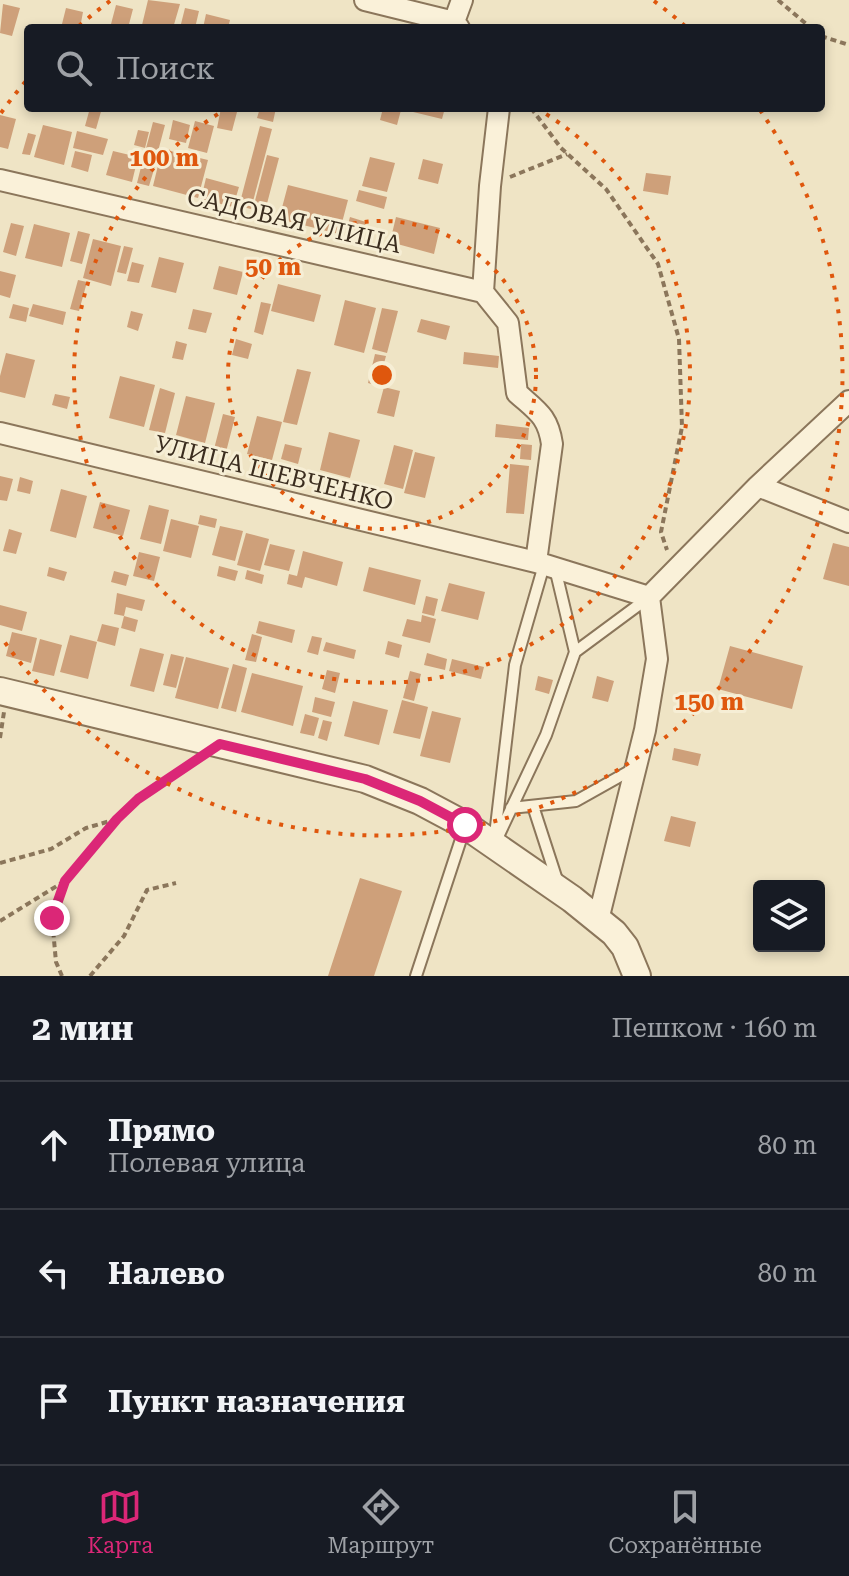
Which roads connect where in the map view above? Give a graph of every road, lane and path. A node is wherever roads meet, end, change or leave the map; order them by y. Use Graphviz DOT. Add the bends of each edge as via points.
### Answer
graph roads {
  1 [pos="365,0"];
  2 [pos="462,0"];
  3 [pos="778,0"];
  4 [pos="452,24"];
  5 [pos="456,24"];
  6 [pos="806,24"];
  7 [pos="825,37"];
  8 [pos="849,45"];
  9 [pos="499,112"];
  10 [pos="534,112"];
  11 [pos="567,154"];
  12 [pos="0,180"];
  13 [pos="490,186"];
  14 [pos="483,292"];
  15 [pos="849,401"];
  16 [pos="0,433"];
  17 [pos="758,486"];
  18 [pos="849,522"];
  19 [pos="545,565"];
  20 [pos="675,571"];
  21 [pos="649,597"];
  22 [pos="575,652"];
  23 [pos="0,691"];
  24 [pos="220,744"];
  25 [pos="636,767"];
  26 [pos="533,806"];
  27 [pos="511,808"];
  28 [pos="117,819"];
  29 [pos="465,825"];
  30 [pos="494,845"];
  31 [pos="0,863"];
  32 [pos="65,881"];
  33 [pos="176,883"];
  34 [pos="560,890"];
  35 [pos="598,920"];
  36 [pos="0,921"];
  37 [pos="62,976"];
  38 [pos="90,976"];
  39 [pos="416,976"];
  40 [pos="637,976"];
  1 -- 4 [label="street"];
  2 -- 5 [label="street"];
  3 -- 6 [label="path"];
  7 -- 8 [label="path"];
  9 -- 13 [label="street"];
  10 -- 11 [label="path"];
  11 -- 13 [label="path"];
  11 -- 20 [label="path" via="606,189 658,264 679,339 682,427 661,532"];
  12 -- 14 [label="street, САДОВАЯ УЛИЦА"];
  13 -- 14 [label="street"];
  14 -- 19 [label="street" via="508,323 517,393 545,417 550,430"];
  15 -- 17 [label="street"];
  16 -- 19 [label="street, УЛИЦА ШЕВЧЕНКО"];
  17 -- 18 [label="street"];
  17 -- 20 [label="street"];
  19 -- 21 [label="street, УЛИЦА ШЕВЧЕНКО"];
  19 -- 22 [label="lane"];
  19 -- 30 [label="lane" via="515,665"];
  20 -- 21 [label="street"];
  21 -- 22 [label="lane"];
  21 -- 25 [label="street" via="657,659"];
  22 -- 27 [label="lane" via="546,735"];
  23 -- 24 [label="street"];
  24 -- 28 [label="path"];
  24 -- 29 [label="street" via="365,779"];
  25 -- 26 [label="lane" via="576,801"];
  25 -- 35 [label="street"];
  26 -- 27 [label="lane"];
  26 -- 34 [label="lane"];
  27 -- 30 [label="lane"];
  28 -- 31 [label="path" via="86,828 51,849"];
  28 -- 32 [label="path"];
  29 -- 30 [label="street"];
  29 -- 39 [label="lane"];
  30 -- 34 [label="street"];
  32 -- 36 [label="path"];
  32 -- 37 [label="path" via="52,918"];
  33 -- 38 [label="path" via="147,890 124,936"];
  34 -- 35 [label="street"];
  35 -- 40 [label="street" via="625,947"];
}
